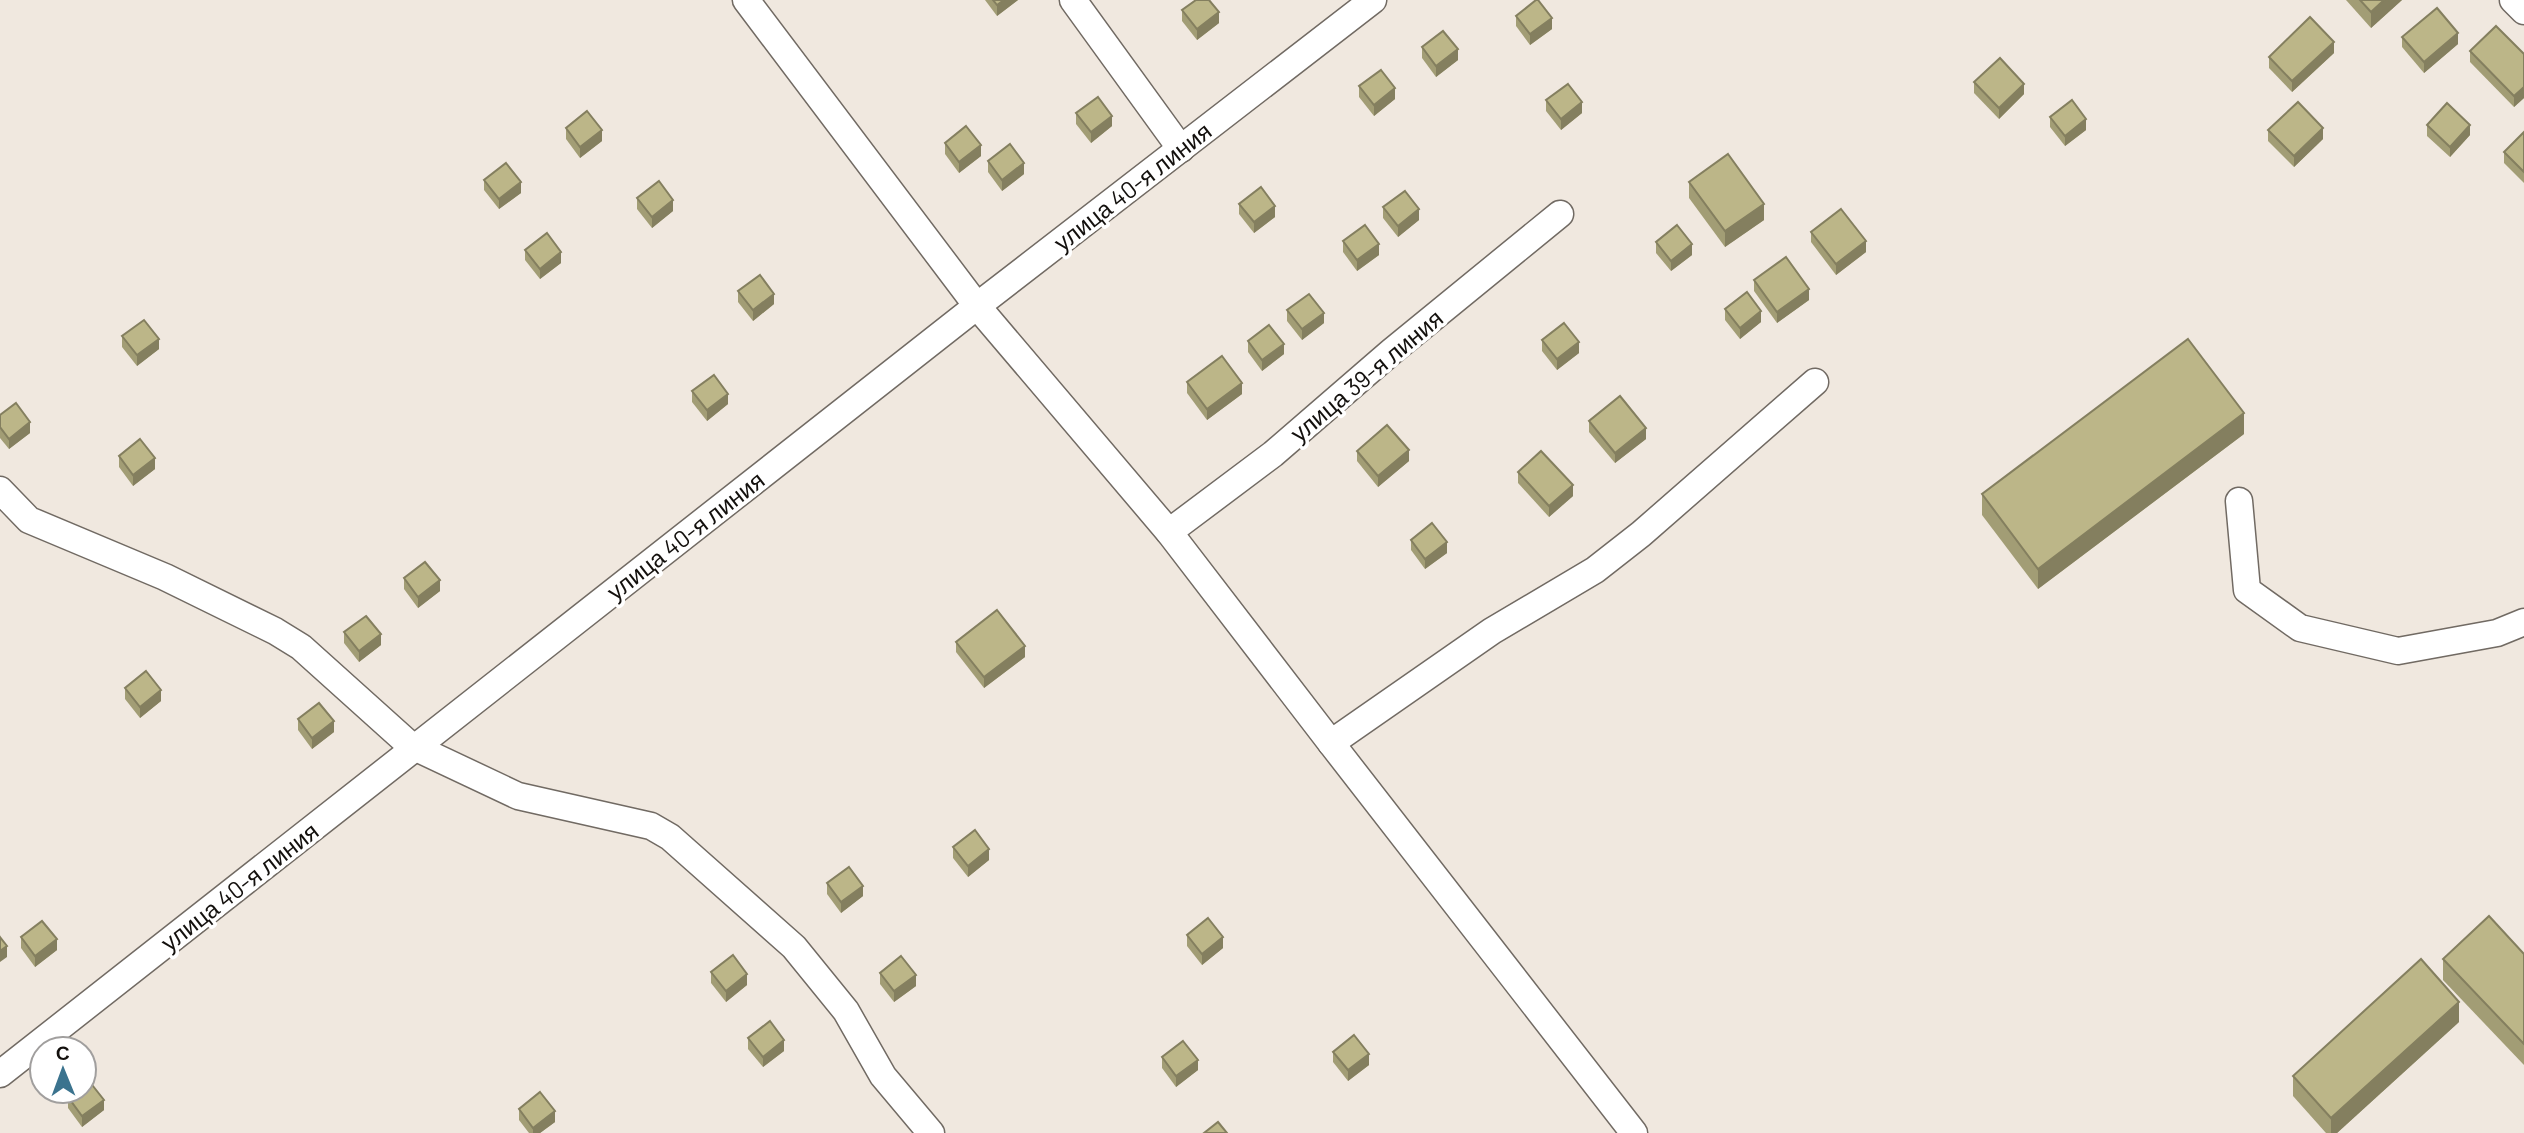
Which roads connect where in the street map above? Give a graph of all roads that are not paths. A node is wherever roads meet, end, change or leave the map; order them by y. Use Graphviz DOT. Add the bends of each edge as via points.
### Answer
graph roads {
  1 [pos="747,0"];
  2 [pos="1073,0"];
  3 [pos="1373,0"];
  4 [pos="2513,0"];
  5 [pos="2524,11"];
  6 [pos="1181,149"];
  7 [pos="1560,214"];
  8 [pos="977,306"];
  9 [pos="1815,382"];
  10 [pos="0,490"];
  11 [pos="2239,501"];
  12 [pos="1169,532"];
  13 [pos="2524,622"];
  14 [pos="1331,743"];
  15 [pos="415,748"];
  16 [pos="0,1074"];
  17 [pos="931,1133"];
  18 [pos="1634,1133"];
  1 -- 8 [label="street"];
  2 -- 6 [label="street"];
  3 -- 6 [label="street, улица 40-я линия"];
  4 -- 5 [label="street"];
  6 -- 8 [label="street, улица 40-я линия"];
  7 -- 12 [label="street, улица 39-я линия" via="1273,454"];
  8 -- 12 [label="street"];
  8 -- 15 [label="street, улица 40-я линия"];
  9 -- 14 [label="street" via="1595,570 1492,632"];
  10 -- 15 [label="street" via="29,520 165,577 301,647"];
  11 -- 13 [label="street" via="2247,590 2300,628 2398,651 2497,633"];
  12 -- 14 [label="street"];
  14 -- 18 [label="street"];
  15 -- 16 [label="street, улица 40-я линия"];
  15 -- 17 [label="street" via="518,796 651,826 670,837 794,947 846,1011 883,1076"];
}
